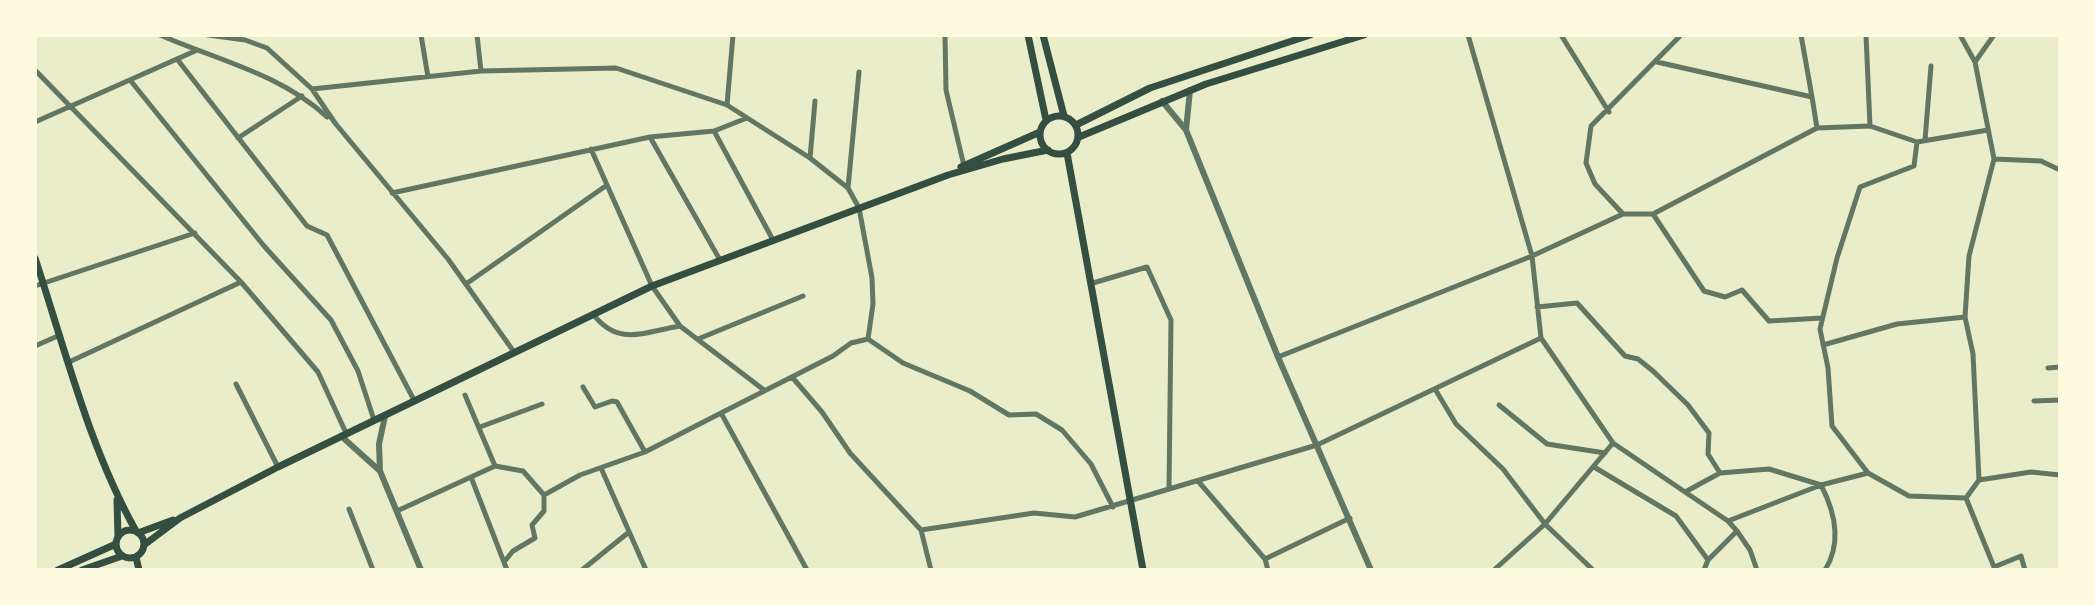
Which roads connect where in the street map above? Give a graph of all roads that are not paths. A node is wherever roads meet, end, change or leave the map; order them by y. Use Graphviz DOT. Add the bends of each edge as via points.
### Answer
graph roads {
  1 [pos="160,35"];
  2 [pos="208,35"];
  3 [pos="421,35"];
  4 [pos="477,35"];
  5 [pos="733,35"];
  6 [pos="945,35"];
  7 [pos="1028,35"];
  8 [pos="1043,35"];
  9 [pos="1310,35"];
  10 [pos="1363,35"];
  11 [pos="1468,35"];
  12 [pos="1561,35"];
  13 [pos="1681,35"];
  14 [pos="1801,35"];
  15 [pos="1866,35"];
  16 [pos="1960,35"];
  17 [pos="1994,35"];
  18 [pos="195,51"];
  19 [pos="177,59"];
  20 [pos="1657,62"];
  21 [pos="1975,62"];
  22 [pos="1931,66"];
  23 [pos="35,70"];
  24 [pos="481,72"];
  25 [pos="859,72"];
  26 [pos="428,77"];
  27 [pos="130,80"];
  28 [pos="312,89"];
  29 [pos="1190,90"];
  30 [pos="302,96"];
  31 [pos="1812,97"];
  32 [pos="1060,100"];
  33 [pos="815,101"];
  34 [pos="1162,101"];
  35 [pos="1042,103"];
  36 [pos="72,105"];
  37 [pos="727,105"];
  38 [pos="1609,112"];
  39 [pos="1064,116"];
  40 [pos="747,118"];
  41 [pos="1046,120"];
  42 [pos="35,122"];
  43 [pos="335,124"];
  44 [pos="1076,125"];
  45 [pos="1870,126"];
  46 [pos="1816,128"];
  47 [pos="1186,130"];
  48 [pos="714,131"];
  49 [pos="1988,131"];
  50 [pos="1040,132"];
  51 [pos="650,137"];
  52 [pos="1079,137"];
  53 [pos="238,138"];
  54 [pos="1925,140"];
  55 [pos="1917,142"];
  56 [pos="591,149"];
  57 [pos="1048,150"];
  58 [pos="1067,153"];
  59 [pos="810,158"];
  60 [pos="1994,159"];
  61 [pos="964,166"];
  62 [pos="2060,170"];
  63 [pos="948,175"];
  64 [pos="607,185"];
  65 [pos="848,188"];
  66 [pos="392,193"];
  67 [pos="859,208"];
  68 [pos="1623,214"];
  69 [pos="1653,214"];
  70 [pos="195,233"];
  71 [pos="773,240"];
  72 [pos="1532,256"];
  73 [pos="35,258"];
  74 [pos="720,260"];
  75 [pos="241,282"];
  76 [pos="1093,283"];
  77 [pos="466,284"];
  78 [pos="39,285"];
  79 [pos="652,286"];
  80 [pos="803,296"];
  81 [pos="1537,306"];
  82 [pos="593,314"];
  83 [pos="1965,317"];
  84 [pos="1822,318"];
  85 [pos="680,326"];
  86 [pos="60,335"];
  87 [pos="1541,338"];
  88 [pos="698,339"];
  89 [pos="868,339"];
  90 [pos="1823,345"];
  91 [pos="35,346"];
  92 [pos="514,352"];
  93 [pos="1278,358"];
  94 [pos="69,362"];
  95 [pos="2060,367"];
  96 [pos="2048,369"];
  97 [pos="792,377"];
  98 [pos="236,384"];
  99 [pos="583,387"];
  100 [pos="1435,388"];
  101 [pos="764,390"];
  102 [pos="465,395"];
  103 [pos="415,400"];
  104 [pos="2060,400"];
  105 [pos="2034,401"];
  106 [pos="542,404"];
  107 [pos="1499,405"];
  108 [pos="721,413"];
  109 [pos="385,416"];
  110 [pos="374,420"];
  111 [pos="480,427"];
  112 [pos="344,435"];
  113 [pos="1614,443"];
  114 [pos="1317,445"];
  115 [pos="645,452"];
  116 [pos="1605,453"];
  117 [pos="495,466"];
  118 [pos="278,467"];
  119 [pos="1594,467"];
  120 [pos="601,468"];
  121 [pos="380,471"];
  122 [pos="1720,473"];
  123 [pos="1868,473"];
  124 [pos="2060,475"];
  125 [pos="471,477"];
  126 [pos="1979,480"];
  127 [pos="1198,481"];
  128 [pos="1821,485"];
  129 [pos="1169,489"];
  130 [pos="1685,492"];
  131 [pos="544,495"];
  132 [pos="117,496"];
  133 [pos="1966,498"];
  134 [pos="1131,501"];
  135 [pos="1113,507"];
  136 [pos="349,509"];
  137 [pos="397,511"];
  138 [pos="180,518"];
  139 [pos="1350,518"];
  140 [pos="1728,521"];
  141 [pos="1545,524"];
  142 [pos="921,530"];
  143 [pos="1737,531"];
  144 [pos="137,532"];
  145 [pos="629,532"];
  146 [pos="117,540"];
  147 [pos="144,545"];
  148 [pos="122,556"];
  149 [pos="136,557"];
  150 [pos="1265,559"];
  151 [pos="1708,560"];
  152 [pos="504,562"];
  153 [pos="58,570"];
  154 [pos="82,570"];
  155 [pos="139,570"];
  156 [pos="373,570"];
  157 [pos="421,570"];
  158 [pos="507,570"];
  159 [pos="582,570"];
  160 [pos="646,570"];
  161 [pos="807,570"];
  162 [pos="930,570"];
  163 [pos="1143,570"];
  164 [pos="1269,570"];
  165 [pos="1371,570"];
  166 [pos="1494,570"];
  167 [pos="1593,570"];
  168 [pos="1704,570"];
  169 [pos="1757,570"];
  170 [pos="1825,570"];
  171 [pos="2025,570"];
  1 -- 18 [label="street"];
  2 -- 28 [label="street" via="267,48"];
  3 -- 26 [label="street"];
  4 -- 24 [label="street"];
  5 -- 37 [label="street"];
  6 -- 61 [label="street" via="946,90"];
  7 -- 35 [label="main road"];
  8 -- 32 [label="main road"];
  9 -- 44 [label="main road" via="1150,88"];
  10 -- 29 [label="main road"];
  11 -- 72 [label="street"];
  12 -- 38 [label="street"];
  13 -- 20 [label="street"];
  14 -- 31 [label="street"];
  15 -- 45 [label="street"];
  16 -- 21 [label="street"];
  17 -- 21 [label="street"];
  18 -- 19 [label="street"];
  18 -- 30 [label="street" via="259,74"];
  19 -- 27 [label="street"];
  19 -- 53 [label="street"];
  20 -- 31 [label="street"];
  20 -- 38 [label="street"];
  21 -- 49 [label="street"];
  22 -- 54 [label="street"];
  23 -- 36 [label="street"];
  24 -- 26 [label="street"];
  24 -- 37 [label="street" via="616,68"];
  25 -- 65 [label="street"];
  26 -- 28 [label="street"];
  27 -- 36 [label="street"];
  27 -- 110 [label="street" via="264,246 331,320 358,372"];
  28 -- 43 [label="street"];
  29 -- 34 [label="main road"];
  29 -- 47 [label="street"];
  30 -- 43 [label="street"];
  30 -- 53 [label="street"];
  31 -- 46 [label="street"];
  32 -- 35 [label="main road"];
  32 -- 39 [label="main road"];
  33 -- 59 [label="street"];
  34 -- 47 [label="street"];
  34 -- 52 [label="main road"];
  35 -- 41 [label="main road"];
  36 -- 42 [label="street"];
  36 -- 70 [label="street"];
  37 -- 40 [label="street"];
  38 -- 68 [label="street" via="1591,126 1586,163 1595,184"];
  39 -- 41 [label="main road"];
  39 -- 44 [label="main road"];
  40 -- 48 [label="street"];
  40 -- 59 [label="street"];
  41 -- 50 [label="main road"];
  43 -- 66 [label="street"];
  44 -- 52 [label="main road"];
  45 -- 46 [label="street"];
  45 -- 55 [label="street"];
  46 -- 69 [label="street"];
  47 -- 93 [label="street"];
  48 -- 51 [label="street"];
  48 -- 71 [label="street"];
  49 -- 54 [label="street"];
  49 -- 60 [label="street"];
  50 -- 57 [label="main road"];
  50 -- 61 [label="main road"];
  51 -- 56 [label="street"];
  51 -- 74 [label="street"];
  52 -- 58 [label="main road"];
  53 -- 103 [label="street" via="307,226 327,235"];
  54 -- 55 [label="street"];
  55 -- 84 [label="street" via="1914,166 1860,187"];
  56 -- 64 [label="street"];
  56 -- 66 [label="street"];
  57 -- 58 [label="main road"];
  57 -- 63 [label="main road"];
  58 -- 76 [label="main road"];
  59 -- 65 [label="street"];
  60 -- 62 [label="street" via="2041,161"];
  60 -- 83 [label="street" via="1969,256"];
  61 -- 63 [label="main road"];
  63 -- 67 [label="main road"];
  64 -- 77 [label="street"];
  64 -- 79 [label="street"];
  65 -- 67 [label="street"];
  66 -- 77 [label="street"];
  67 -- 71 [label="main road"];
  67 -- 89 [label="street" via="872,278"];
  68 -- 69 [label="street"];
  68 -- 72 [label="street"];
  69 -- 84 [label="street" via="1704,291 1726,297 1742,290 1769,321"];
  70 -- 75 [label="street"];
  70 -- 78 [label="street"];
  71 -- 74 [label="main road"];
  72 -- 81 [label="street"];
  72 -- 93 [label="street"];
  73 -- 78 [label="main road"];
  74 -- 79 [label="main road"];
  75 -- 94 [label="street"];
  75 -- 112 [label="street" via="318,372"];
  76 -- 129 [label="street" via="1147,267 1171,320"];
  76 -- 134 [label="main road"];
  77 -- 92 [label="street"];
  78 -- 86 [label="main road"];
  79 -- 82 [label="main road"];
  79 -- 85 [label="street"];
  80 -- 88 [label="street"];
  81 -- 87 [label="street"];
  81 -- 122 [label="street" via="1577,303 1625,355 1653,371 1709,433 1707,454"];
  82 -- 85 [label="street" via="605,330 625,335"];
  82 -- 92 [label="main road"];
  83 -- 90 [label="street" via="1897,324"];
  83 -- 126 [label="street" via="1973,354"];
  84 -- 90 [label="street"];
  85 -- 88 [label="street"];
  86 -- 91 [label="street"];
  86 -- 94 [label="main road"];
  87 -- 100 [label="street"];
  87 -- 113 [label="street"];
  88 -- 101 [label="street"];
  89 -- 97 [label="street" via="851,343"];
  89 -- 135 [label="street" via="903,363 970,391 1009,415 1036,414 1062,430 1091,464"];
  90 -- 123 [label="street" via="1832,426"];
  92 -- 103 [label="main road"];
  93 -- 114 [label="street"];
  94 -- 132 [label="main road"];
  95 -- 96 [label="street"];
  97 -- 101 [label="street"];
  97 -- 142 [label="street" via="850,453"];
  98 -- 118 [label="street"];
  99 -- 115 [label="street" via="595,407 617,402"];
  100 -- 114 [label="street"];
  100 -- 141 [label="street" via="1457,424 1503,469"];
  101 -- 108 [label="street"];
  102 -- 111 [label="street"];
  103 -- 109 [label="main road"];
  104 -- 105 [label="street"];
  106 -- 111 [label="street"];
  107 -- 116 [label="street" via="1548,444"];
  108 -- 115 [label="street"];
  108 -- 161 [label="street"];
  109 -- 110 [label="main road"];
  109 -- 121 [label="street"];
  110 -- 112 [label="main road"];
  111 -- 117 [label="street"];
  112 -- 118 [label="main road"];
  112 -- 121 [label="street"];
  113 -- 116 [label="street"];
  113 -- 130 [label="street"];
  114 -- 127 [label="street"];
  114 -- 139 [label="street"];
  115 -- 120 [label="street"];
  116 -- 119 [label="street"];
  117 -- 125 [label="street"];
  117 -- 131 [label="street" via="523,471"];
  118 -- 138 [label="main road"];
  119 -- 141 [label="street"];
  119 -- 151 [label="street" via="1676,516"];
  120 -- 131 [label="street"];
  120 -- 145 [label="street"];
  121 -- 137 [label="street"];
  122 -- 128 [label="street" via="1769,469"];
  122 -- 130 [label="street"];
  123 -- 128 [label="street"];
  123 -- 133 [label="street" via="1909,496"];
  124 -- 126 [label="street" via="2031,472"];
  125 -- 137 [label="street"];
  125 -- 152 [label="street"];
  126 -- 133 [label="street"];
  127 -- 129 [label="street"];
  127 -- 150 [label="street"];
  128 -- 140 [label="street"];
  128 -- 170 [label="street" via="1836,523 1833,558"];
  129 -- 134 [label="street"];
  130 -- 140 [label="street"];
  131 -- 152 [label="street" via="543,514 533,525 535,538"];
  132 -- 144 [label="main road"];
  132 -- 146 [label="main road"];
  133 -- 171 [label="street" via="1994,567 2021,556"];
  134 -- 135 [label="street"];
  134 -- 163 [label="main road"];
  135 -- 142 [label="street" via="1075,517 1034,513"];
  136 -- 156 [label="street"];
  137 -- 157 [label="street"];
  138 -- 144 [label="main road"];
  138 -- 147 [label="main road"];
  139 -- 150 [label="street"];
  139 -- 165 [label="street"];
  140 -- 143 [label="street"];
  141 -- 166 [label="street"];
  141 -- 167 [label="street"];
  142 -- 162 [label="street"];
  143 -- 151 [label="street"];
  143 -- 169 [label="street"];
  144 -- 146 [label="main road" via="126,531"];
  144 -- 147 [label="main road"];
  145 -- 159 [label="street"];
  145 -- 160 [label="street"];
  146 -- 148 [label="main road"];
  146 -- 153 [label="main road"];
  147 -- 149 [label="main road"];
  148 -- 149 [label="main road"];
  148 -- 154 [label="main road"];
  149 -- 155 [label="main road"];
  150 -- 164 [label="street"];
  151 -- 168 [label="street"];
  152 -- 158 [label="street"];
}
